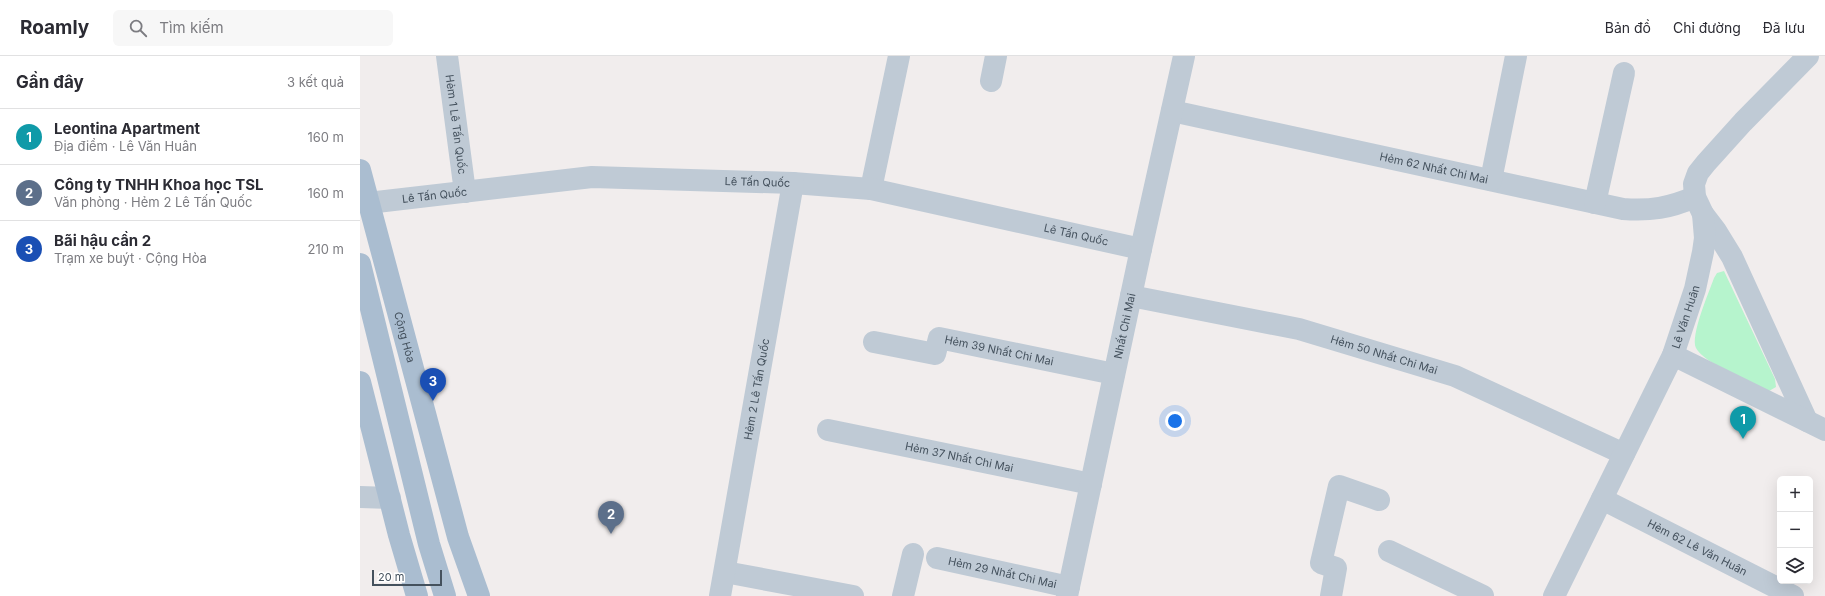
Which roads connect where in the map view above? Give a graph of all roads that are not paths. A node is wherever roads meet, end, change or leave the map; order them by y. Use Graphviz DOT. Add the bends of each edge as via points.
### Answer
graph roads {
  1 [pos="447,56"];
  2 [pos="899,56"];
  3 [pos="996,56"];
  4 [pos="1184,56"];
  5 [pos="1516,56"];
  6 [pos="1808,56"];
  7 [pos="1624,73"];
  8 [pos="991,81"];
  9 [pos="1172,111"];
  10 [pos="360,170"];
  11 [pos="1491,180"];
  12 [pos="793,183"];
  13 [pos="871,190"];
  14 [pos="465,192"];
  15 [pos="364,201"];
  16 [pos="1595,203"];
  17 [pos="1699,205"];
  18 [pos="1141,249"];
  19 [pos="360,264"];
  20 [pos="1131,296"];
  21 [pos="874,342"];
  22 [pos="1672,355"];
  23 [pos="1114,374"];
  24 [pos="360,382"];
  25 [pos="1816,426"];
  26 [pos="828,430"];
  27 [pos="1624,454"];
  28 [pos="1091,484"];
  29 [pos="360,497"];
  30 [pos="390,498"];
  31 [pos="1602,499"];
  32 [pos="1379,500"];
  33 [pos="1389,551"];
  34 [pos="913,554"];
  35 [pos="937,558"];
  36 [pos="725,572"];
  37 [pos="1068,592"];
  38 [pos="417,596"];
  39 [pos="445,596"];
  40 [pos="479,596"];
  41 [pos="720,596"];
  42 [pos="853,596"];
  43 [pos="903,596"];
  44 [pos="1330,596"];
  45 [pos="1483,596"];
  46 [pos="1554,596"];
  47 [pos="1793,596"];
  1 -- 14 [label="street, Hẻm 1 Lê Tấn Quốc"];
  2 -- 13 [label="street"];
  3 -- 8 [label="street"];
  4 -- 9 [label="street, Nhất Chi Mai"];
  5 -- 11 [label="street"];
  6 -- 17 [label="street, Lê Văn Huân" via="1743,122 1698,173 1694,184"];
  7 -- 16 [label="street"];
  9 -- 11 [label="street, Hẻm 62 Nhất Chi Mai"];
  9 -- 18 [label="street, Nhất Chi Mai"];
  10 -- 15 [label="main road, Cộng Hòa"];
  11 -- 16 [label="street, Hẻm 62 Nhất Chi Mai"];
  12 -- 13 [label="street, Lê Tấn Quốc"];
  12 -- 14 [label="street, Lê Tấn Quốc" via="592,177"];
  12 -- 36 [label="street, Hẻm 2 Lê Tấn Quốc"];
  13 -- 18 [label="street, Lê Tấn Quốc"];
  14 -- 15 [label="street, Lê Tấn Quốc"];
  15 -- 40 [label="main road, Cộng Hòa" via="467,568"];
  16 -- 17 [label="street, Hẻm 62 Nhất Chi Mai" via="1623,209"];
  17 -- 22 [label="street, Lê Văn Huân" via="1705,238 1701,268"];
  17 -- 25 [label="street" via="1732,257"];
  18 -- 20 [label="street, Nhất Chi Mai"];
  19 -- 39 [label="main road" via="429,544"];
  20 -- 23 [label="street, Nhất Chi Mai"];
  20 -- 27 [label="street, Hẻm 50 Nhất Chi Mai" via="1299,329 1455,376"];
  21 -- 23 [label="street, Hẻm 39 Nhất Chi Mai" via="935,354 939,338"];
  22 -- 25 [label="street"];
  22 -- 27 [label="street, Lê Văn Huân"];
  23 -- 28 [label="street, Nhất Chi Mai"];
  24 -- 30 [label="main road"];
  26 -- 28 [label="street, Hẻm 37 Nhất Chi Mai"];
  27 -- 31 [label="street, Lê Văn Huân"];
  28 -- 37 [label="street, Nhất Chi Mai"];
  29 -- 30 [label="street"];
  30 -- 38 [label="main road" via="398,535"];
  31 -- 46 [label="street, Lê Văn Huân"];
  31 -- 47 [label="street, Hẻm 62 Lê Văn Huân"];
  32 -- 44 [label="street" via="1339,486 1321,563 1336,568"];
  33 -- 45 [label="street"];
  34 -- 43 [label="street"];
  35 -- 37 [label="street, Hẻm 29 Nhất Chi Mai"];
  36 -- 41 [label="street, Hẻm 2 Lê Tấn Quốc"];
  36 -- 42 [label="street"];
}
